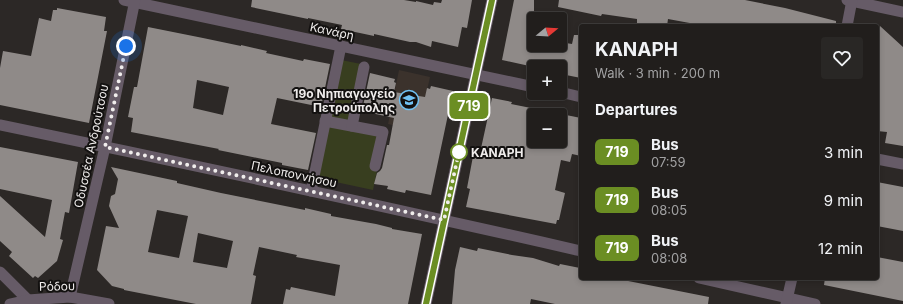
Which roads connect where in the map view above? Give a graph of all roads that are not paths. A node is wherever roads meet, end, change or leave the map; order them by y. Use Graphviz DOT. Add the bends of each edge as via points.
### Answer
graph roads {
  1 [pos="492,0"];
  2 [pos="850,0"];
  3 [pos="131,1"];
  4 [pos="903,12"];
  5 [pos="847,24"];
  6 [pos="341,46"];
  7 [pos="364,67"];
  8 [pos="475,75"];
  9 [pos="527,86"];
  10 [pos="567,94"];
  11 [pos="579,97"];
  12 [pos="325,122"];
  13 [pos="0,125"];
  14 [pos="352,126"];
  15 [pos="105,147"];
  16 [pos="879,159"];
  17 [pos="903,164"];
  18 [pos="375,166"];
  19 [pos="311,191"];
  20 [pos="444,220"];
  21 [pos="579,251"];
  22 [pos="0,272"];
  23 [pos="708,280"];
  24 [pos="792,280"];
  25 [pos="70,297"];
  26 [pos="28,300"];
  27 [pos="787,301"];
  28 [pos="10,304"];
  29 [pos="110,304"];
  30 [pos="426,304"];
  31 [pos="815,304"];
  1 -- 8 [label="street"];
  2 -- 4 [label="street"];
  2 -- 5 [label="street"];
  3 -- 6 [label="street, Κανάρη"];
  3 -- 15 [label="street, Οδυσσέα Ανδρούτσου"];
  6 -- 8 [label="street, Κανάρη"];
  6 -- 12 [label="street"];
  7 -- 14 [label="street"];
  8 -- 9 [label="street, Κανάρη"];
  8 -- 20 [label="street"];
  10 -- 11 [label="street"];
  12 -- 14 [label="street"];
  12 -- 19 [label="street"];
  13 -- 15 [label="street, Πελοποννήσου"];
  14 -- 18 [label="street" via="383,132"];
  15 -- 19 [label="street, Πελοποννήσου"];
  15 -- 25 [label="street, Οδυσσέα Ανδρούτσου"];
  16 -- 17 [label="street"];
  19 -- 20 [label="street, Πελοποννήσου"];
  20 -- 21 [label="street, Πελοποννήσου"];
  20 -- 30 [label="street"];
  22 -- 26 [label="street, Ρόδου"];
  23 -- 27 [label="street"];
  24 -- 27 [label="street"];
  25 -- 26 [label="street, Ρόδου"];
  25 -- 29 [label="street, Ρόδου"];
  26 -- 28 [label="street, Ρόδου"];
  27 -- 31 [label="street"];
}
